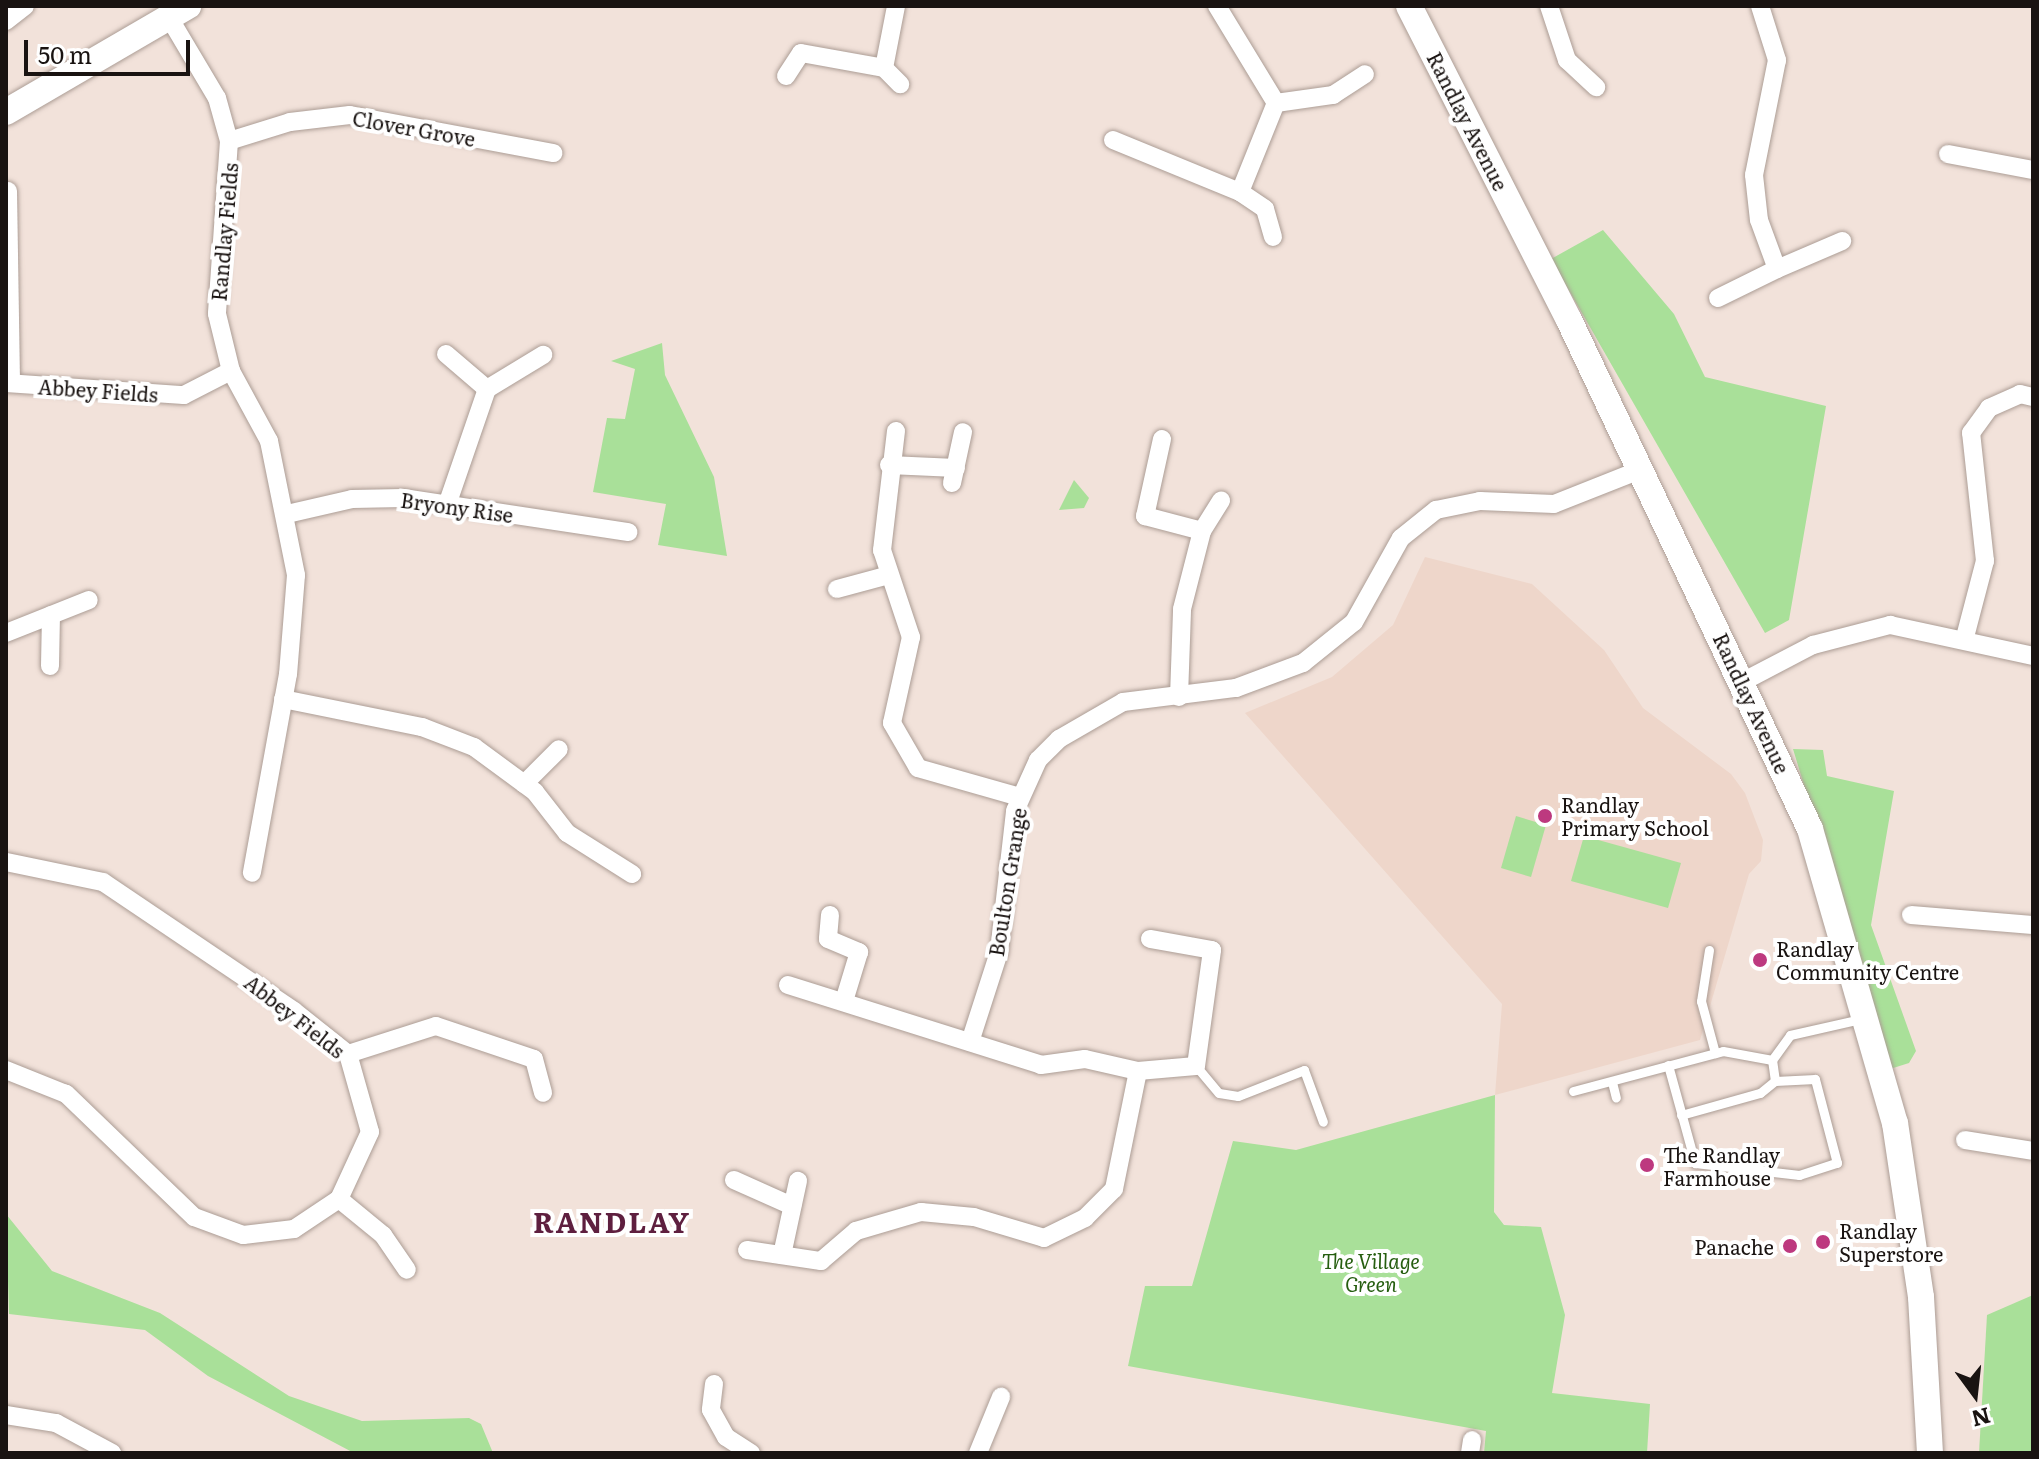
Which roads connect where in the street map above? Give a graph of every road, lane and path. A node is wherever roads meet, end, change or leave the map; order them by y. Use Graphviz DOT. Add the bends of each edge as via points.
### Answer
graph roads {
  1 [pos="25,6"];
  2 [pos="896,6"];
  3 [pos="1217,6"];
  4 [pos="1549,6"];
  5 [pos="1760,6"];
  6 [pos="1414,8"];
  7 [pos="179,13"];
  8 [pos="6,21"];
  9 [pos="884,68"];
  10 [pos="1365,74"];
  11 [pos="786,76"];
  12 [pos="900,84"];
  13 [pos="1596,87"];
  14 [pos="1276,103"];
  15 [pos="6,112"];
  16 [pos="1113,140"];
  17 [pos="229,141"];
  18 [pos="553,153"];
  19 [pos="1948,154"];
  20 [pos="2033,170"];
  21 [pos="8,191"];
  22 [pos="1240,192"];
  23 [pos="8,234"];
  24 [pos="1273,237"];
  25 [pos="1842,241"];
  26 [pos="1777,269"];
  27 [pos="1718,298"];
  28 [pos="446,354"];
  29 [pos="543,355"];
  30 [pos="231,371"];
  31 [pos="8,383"];
  32 [pos="487,389"];
  33 [pos="2033,397"];
  34 [pos="896,431"];
  35 [pos="963,432"];
  36 [pos="1162,439"];
  37 [pos="889,465"];
  38 [pos="1640,470"];
  39 [pos="1221,501"];
  40 [pos="447,505"];
  41 [pos="287,514"];
  42 [pos="1202,531"];
  43 [pos="628,532"];
  44 [pos="889,575"];
  45 [pos="837,589"];
  46 [pos="89,600"];
  47 [pos="51,615"];
  48 [pos="6,633"];
  49 [pos="1965,637"];
  50 [pos="2033,656"];
  51 [pos="50,666"];
  52 [pos="1744,681"];
  53 [pos="1179,697"];
  54 [pos="283,699"];
  55 [pos="559,749"];
  56 [pos="524,784"];
  57 [pos="1020,797"];
  58 [pos="6,862"];
  59 [pos="252,873"];
  60 [pos="632,874"];
  61 [pos="830,915"];
  62 [pos="1911,915"];
  63 [pos="2033,925"];
  64 [pos="1150,939"];
  65 [pos="1709,950"];
  66 [pos="788,985"];
  67 [pos="844,1001"];
  68 [pos="1869,1018"];
  69 [pos="970,1042"];
  70 [pos="1715,1053"];
  71 [pos="348,1054"];
  72 [pos="1772,1060"];
  73 [pos="1668,1065"];
  74 [pos="1196,1066"];
  75 [pos="6,1070"];
  76 [pos="1138,1071"];
  77 [pos="1775,1081"];
  78 [pos="1612,1082"];
  79 [pos="1573,1091"];
  80 [pos="543,1093"];
  81 [pos="1616,1098"];
  82 [pos="1681,1115"];
  83 [pos="1323,1122"];
  84 [pos="1965,1140"];
  85 [pos="2033,1151"];
  86 [pos="734,1180"];
  87 [pos="798,1181"];
  88 [pos="339,1199"];
  89 [pos="792,1206"];
  90 [pos="747,1250"];
  91 [pos="782,1255"];
  92 [pos="407,1270"];
  93 [pos="714,1384"];
  94 [pos="1001,1397"];
  95 [pos="6,1415"];
  96 [pos="112,1453"];
  97 [pos="751,1453"];
  98 [pos="978,1453"];
  99 [pos="1930,1453"];
  1 -- 8 [label="street"];
  2 -- 9 [label="street"];
  3 -- 14 [label="street"];
  4 -- 13 [label="street" via="1567,60"];
  5 -- 26 [label="street" via="1777,60 1754,175 1759,220"];
  6 -- 38 [label="street, Randlay Avenue"];
  7 -- 15 [label="street"];
  7 -- 17 [label="street, Randlay Fields" via="217,98"];
  9 -- 11 [label="street" via="801,53"];
  9 -- 12 [label="street"];
  10 -- 14 [label="street" via="1333,95"];
  14 -- 22 [label="street"];
  16 -- 22 [label="street"];
  17 -- 18 [label="street, Clover Grove" via="290,122 350,115"];
  17 -- 30 [label="street, Randlay Fields" via="217,314"];
  19 -- 20 [label="street"];
  21 -- 23 [label="street"];
  22 -- 24 [label="street" via="1265,209"];
  23 -- 31 [label="street"];
  25 -- 26 [label="street"];
  26 -- 27 [label="street"];
  28 -- 32 [label="street"];
  29 -- 32 [label="street"];
  30 -- 31 [label="street, Abbey Fields" via="184,395"];
  30 -- 41 [label="street, Randlay Fields" via="269,441"];
  32 -- 40 [label="street"];
  33 -- 49 [label="street" via="2020,394 1989,408 1971,433 1985,561"];
  34 -- 37 [label="street"];
  35 -- 37 [label="street" via="954,476"];
  36 -- 42 [label="street" via="1145,516"];
  37 -- 44 [label="street" via="881,524"];
  38 -- 52 [label="street, Randlay Avenue"];
  38 -- 53 [label="street, Boulton Grange" via="1554,504 1480,501 1436,510 1401,538 1354,622 1334,642 1273,676"];
  39 -- 42 [label="street"];
  40 -- 41 [label="street, Bryony Rise" via="352,499"];
  40 -- 43 [label="street, Bryony Rise"];
  41 -- 54 [label="street, Randlay Fields" via="296,575"];
  42 -- 53 [label="street" via="1182,609"];
  44 -- 45 [label="street"];
  44 -- 57 [label="street" via="911,637 892,723 904,752 918,768"];
  46 -- 47 [label="street"];
  47 -- 48 [label="street"];
  47 -- 51 [label="street"];
  49 -- 50 [label="street"];
  49 -- 52 [label="street" via="1910,625 1869,628 1813,645"];
  52 -- 68 [label="street, Randlay Avenue" via="1810,829"];
  53 -- 57 [label="street, Boulton Grange" via="1123,702 1081,721 1038,760"];
  54 -- 56 [label="street" via="422,727 474,747"];
  54 -- 59 [label="street, Randlay Fields"];
  55 -- 56 [label="street"];
  56 -- 60 [label="street" via="567,833"];
  57 -- 69 [label="street, Boulton Grange" via="999,952"];
  58 -- 71 [label="street, Abbey Fields" via="103,882"];
  61 -- 67 [label="street" via="828,939 859,952"];
  62 -- 63 [label="street"];
  64 -- 74 [label="street" via="1212,950"];
  65 -- 70 [label="lane" via="1701,1001"];
  66 -- 67 [label="street"];
  67 -- 69 [label="street"];
  68 -- 72 [label="lane" via="1790,1035"];
  68 -- 99 [label="street, Randlay Avenue" via="1910,1218"];
  69 -- 76 [label="street" via="1041,1065 1085,1059"];
  70 -- 72 [label="lane" via="1740,1049"];
  70 -- 73 [label="lane"];
  71 -- 80 [label="street" via="436,1026 534,1059"];
  71 -- 88 [label="street, Abbey Fields" via="370,1132"];
  72 -- 77 [label="lane"];
  73 -- 78 [label="lane"];
  73 -- 82 [label="lane"];
  74 -- 76 [label="street"];
  74 -- 83 [label="lane" via="1219,1093 1238,1096 1304,1070"];
  75 -- 88 [label="street" via="66,1094 194,1217 243,1235 294,1229"];
  76 -- 91 [label="street" via="1114,1189 1085,1218 1044,1238 974,1217 921,1212 856,1231 821,1261"];
  77 -- 82 [label="lane" via="1760,1093"];
  77 -- 82 [label="lane" via="1815,1079 1837,1163 1799,1175 1695,1163"];
  78 -- 79 [label="lane"];
  78 -- 81 [label="lane"];
  84 -- 85 [label="street"];
  86 -- 89 [label="street"];
  87 -- 89 [label="street"];
  88 -- 92 [label="street" via="383,1235"];
  89 -- 91 [label="street"];
  90 -- 91 [label="street"];
  93 -- 97 [label="street" via="711,1410 726,1437"];
  94 -- 98 [label="street"];
  95 -- 96 [label="street" via="56,1423"];
}
